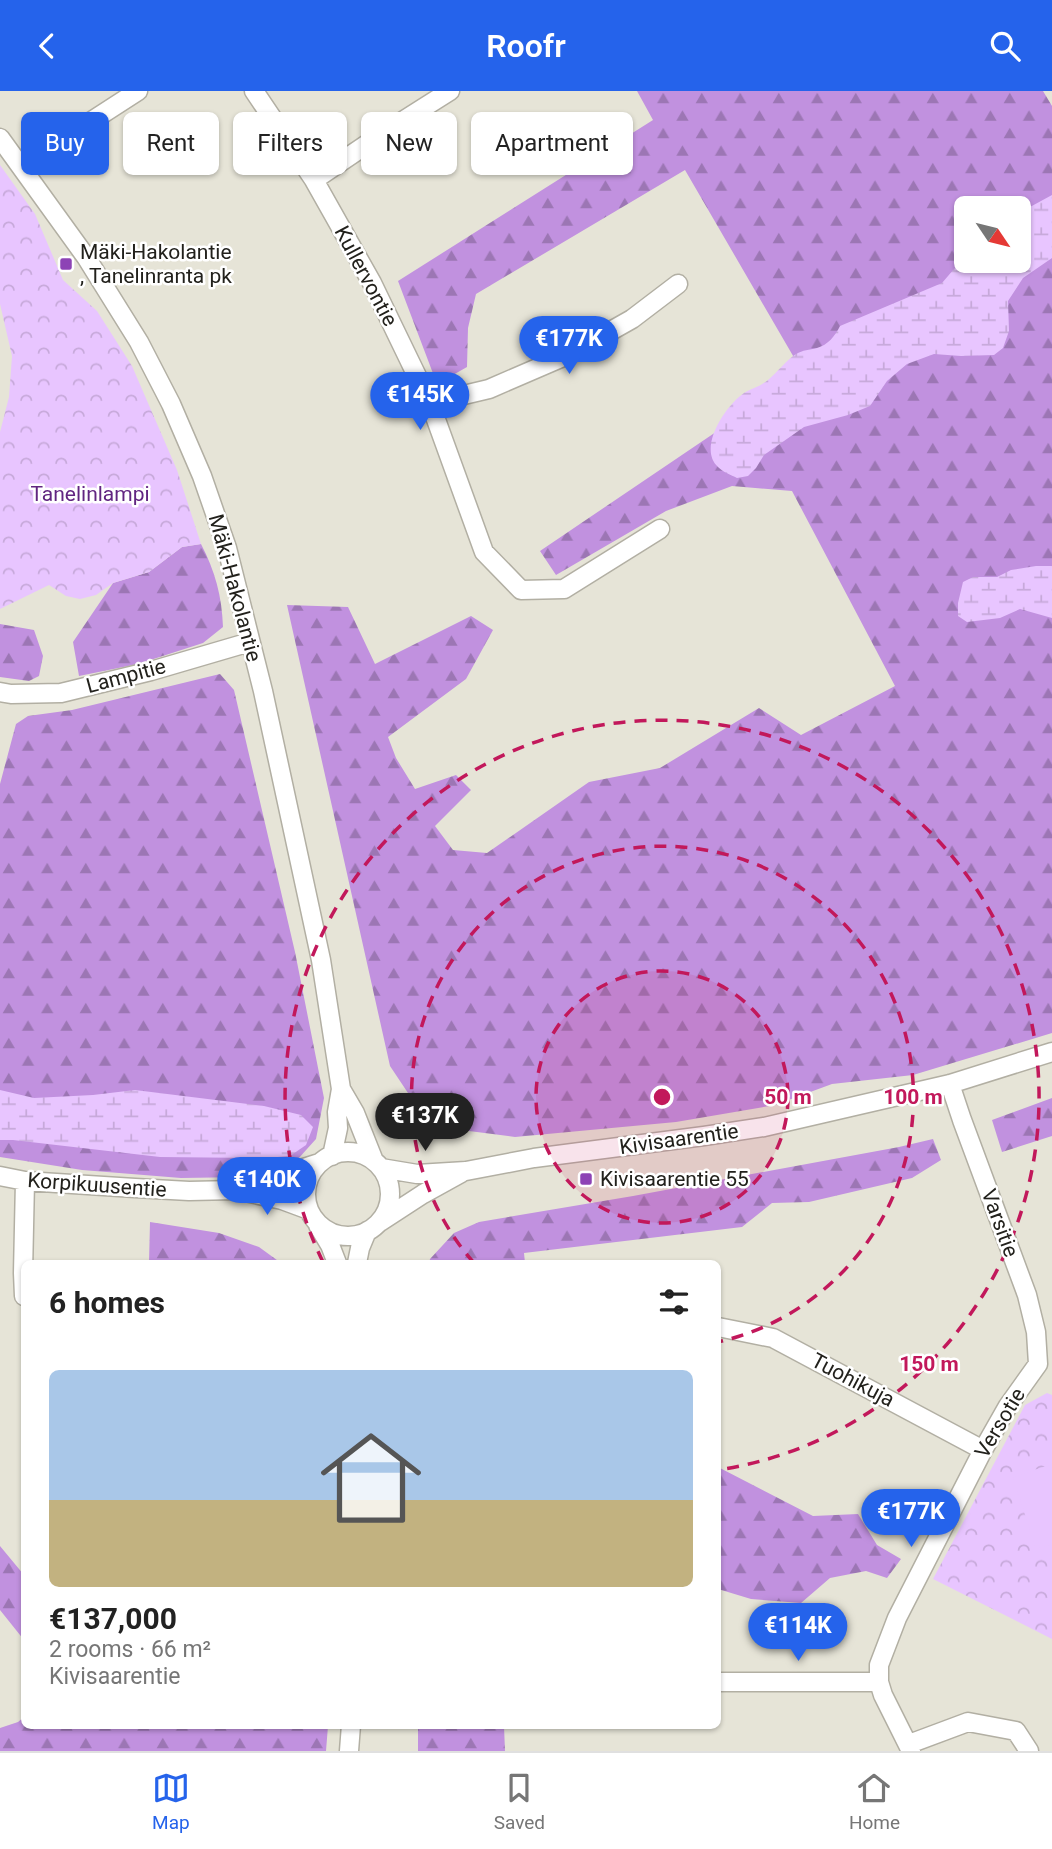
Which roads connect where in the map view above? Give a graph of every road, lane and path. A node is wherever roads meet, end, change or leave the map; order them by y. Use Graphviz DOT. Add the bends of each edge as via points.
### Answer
graph roads {
  1 [pos="138,91"];
  2 [pos="254,91"];
  3 [pos="450,91"];
  4 [pos="106,112"];
  5 [pos="0,138"];
  6 [pos="21,165"];
  7 [pos="28,175"];
  8 [pos="314,180"];
  9 [pos="678,284"];
  10 [pos="430,403"];
  11 [pos="660,529"];
  12 [pos="250,642"];
  13 [pos="0,692"];
  14 [pos="1052,1052"];
  15 [pos="950,1084"];
  16 [pos="341,1089"];
  17 [pos="326,1159"];
  18 [pos="377,1164"];
  19 [pos="466,1171"];
  20 [pos="0,1176"];
  21 [pos="25,1181"];
  22 [pos="236,1190"];
  23 [pos="313,1216"];
  24 [pos="372,1227"];
  25 [pos="23,1260"];
  26 [pos="336,1260"];
  27 [pos="358,1260"];
  28 [pos="721,1328"];
  29 [pos="1045,1368"];
  30 [pos="983,1450"];
  31 [pos="721,1682"];
  32 [pos="879,1682"];
  33 [pos="351,1729"];
  34 [pos="910,1748"];
  35 [pos="349,1751"];
  36 [pos="1029,1751"];
  1 -- 4 [label="street"];
  2 -- 8 [label="street, Kullervontie"];
  3 -- 8 [label="street"];
  5 -- 6 [label="street, Mäki-Hakolantie"];
  7 -- 12 [label="street, Mäki-Hakolantie" via="139,342 171,404 228,548"];
  8 -- 10 [label="street, Kullervontie" via="372,283"];
  9 -- 10 [label="street" via="632,319 570,354 489,389"];
  10 -- 11 [label="street, Kullervontie" via="484,552 521,590 564,589"];
  12 -- 13 [label="street, Lampitie" via="61,693"];
  12 -- 16 [label="street, Mäki-Hakolantie" via="321,960"];
  14 -- 15 [label="street, Kivisaarentie"];
  15 -- 19 [label="street, Kivisaarentie" via="764,1126"];
  15 -- 29 [label="street, Varsitie" via="1027,1295"];
  16 -- 17 [label="street, Mäki-Hakolantie" via="338,1128"];
  16 -- 18 [label="street, Mäki-Hakolantie"];
  17 -- 18 [label="street" via="354,1152"];
  17 -- 22 [label="street, Korpikuusentie"];
  17 -- 23 [label="street" via="307,1185"];
  18 -- 19 [label="street, Kivisaarentie" via="417,1174"];
  18 -- 24 [label="street" via="390,1190 385,1214"];
  19 -- 24 [label="street, Kivisaarentie"];
  20 -- 21 [label="street, Korpikuusentie"];
  21 -- 22 [label="street, Korpikuusentie"];
  21 -- 25 [label="street"];
  22 -- 23 [label="street, Korpikuusentie" via="282,1201"];
  23 -- 24 [label="street" via="340,1235"];
  23 -- 26 [label="street"];
  24 -- 27 [label="street"];
  28 -- 30 [label="street, Tuohikuja" via="773,1338"];
  29 -- 30 [label="street, Versotie" via="1008,1406"];
  30 -- 32 [label="street, Versotie" via="897,1618 879,1665"];
  31 -- 32 [label="street"];
  32 -- 34 [label="street"];
  33 -- 35 [label="street"];
  34 -- 36 [label="street" via="968,1722 1016,1731"];
}
